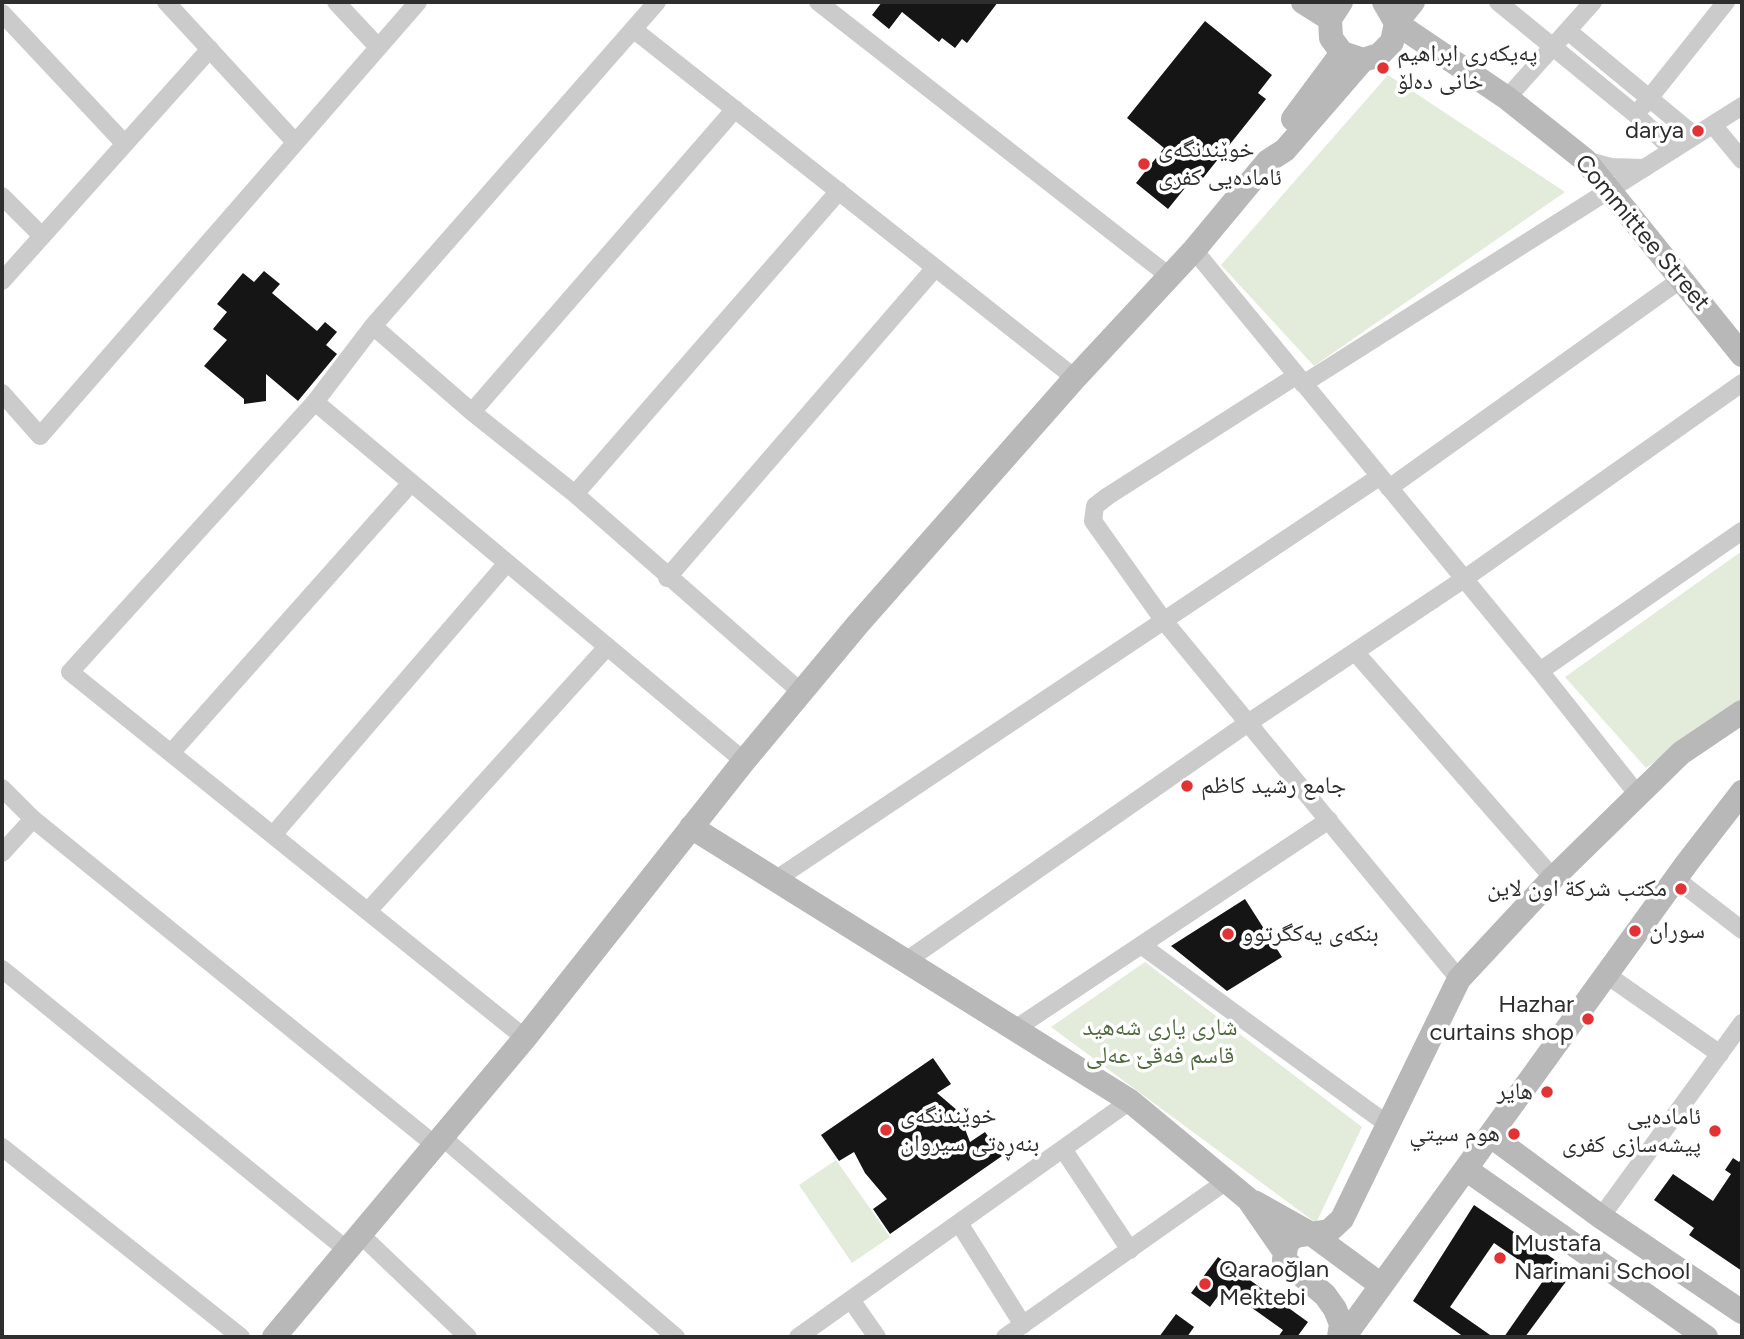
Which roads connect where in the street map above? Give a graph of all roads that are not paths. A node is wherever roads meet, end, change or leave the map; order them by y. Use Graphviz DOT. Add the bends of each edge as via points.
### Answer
graph roads {
  1 [pos="166,2"];
  2 [pos="336,2"];
  3 [pos="418,2"];
  4 [pos="657,2"];
  5 [pos="818,2"];
  6 [pos="1303,2"];
  7 [pos="1384,2"];
  8 [pos="1413,2"];
  9 [pos="1498,2"];
  10 [pos="1593,2"];
  11 [pos="1726,2"];
  12 [pos="1335,10"];
  13 [pos="2,13"];
  14 [pos="1396,23"];
  15 [pos="633,29"];
  16 [pos="1568,32"];
  17 [pos="378,47"];
  18 [pos="1554,48"];
  19 [pos="210,49"];
  20 [pos="1353,56"];
  21 [pos="1650,97"];
  22 [pos="1507,98"];
  23 [pos="1742,106"];
  24 [pos="735,109"];
  25 [pos="1635,114"];
  26 [pos="1713,125"];
  27 [pos="1695,136"];
  28 [pos="295,142"];
  29 [pos="124,143"];
  30 [pos="1673,150"];
  31 [pos="1585,160"];
  32 [pos="1742,160"];
  33 [pos="1645,168"];
  34 [pos="1610,190"];
  35 [pos="839,191"];
  36 [pos="2,196"];
  37 [pos="42,236"];
  38 [pos="1194,250"];
  39 [pos="935,268"];
  40 [pos="1169,276"];
  41 [pos="1683,278"];
  42 [pos="2,281"];
  43 [pos="373,326"];
  44 [pos="1742,355"];
  45 [pos="1075,378"];
  46 [pos="1300,380"];
  47 [pos="1742,383"];
  48 [pos="2,393"];
  49 [pos="315,402"];
  50 [pos="472,412"];
  51 [pos="1384,482"];
  52 [pos="411,483"];
  53 [pos="575,494"];
  54 [pos="1742,531"];
  55 [pos="507,563"];
  56 [pos="667,578"];
  57 [pos="1465,579"];
  58 [pos="1164,621"];
  59 [pos="607,646"];
  60 [pos="1356,653"];
  61 [pos="1540,671"];
  62 [pos="801,692"];
  63 [pos="1742,712"];
  64 [pos="1248,723"];
  65 [pos="171,752"];
  66 [pos="744,761"];
  67 [pos="2,788"];
  68 [pos="1742,792"];
  69 [pos="1638,795"];
  70 [pos="33,819"];
  71 [pos="1329,820"];
  72 [pos="691,827"];
  73 [pos="273,835"];
  74 [pos="2,853"];
  75 [pos="1553,878"];
  76 [pos="1676,879"];
  77 [pos="775,880"];
  78 [pos="368,911"];
  79 [pos="1742,930"];
  80 [pos="1140,945"];
  81 [pos="906,961"];
  82 [pos="2,969"];
  83 [pos="1607,975"];
  84 [pos="1459,979"];
  85 [pos="1742,1023"];
  86 [pos="1015,1029"];
  87 [pos="525,1038"];
  88 [pos="1720,1054"];
  89 [pos="1130,1101"];
  90 [pos="1387,1124"];
  91 [pos="1491,1136"];
  92 [pos="438,1141"];
  93 [pos="2,1147"];
  94 [pos="1063,1149"];
  95 [pos="1467,1170"];
  96 [pos="1228,1180"];
  97 [pos="1248,1199"];
  98 [pos="1601,1217"];
  99 [pos="959,1223"];
  100 [pos="1313,1235"];
  101 [pos="353,1242"];
  102 [pos="1130,1250"];
  103 [pos="1284,1251"];
  104 [pos="1377,1292"];
  105 [pos="1325,1295"];
  106 [pos="851,1300"];
  107 [pos="1742,1311"];
  108 [pos="1023,1325"];
  109 [pos="1694,1334"];
  110 [pos="280,1335"];
  111 [pos="241,1337"];
  112 [pos="468,1337"];
  113 [pos="676,1337"];
  114 [pos="798,1337"];
  115 [pos="877,1337"];
  116 [pos="1005,1337"];
  117 [pos="1342,1337"];
  1 -- 19 [label="street"];
  2 -- 17 [label="street"];
  3 -- 17 [label="street"];
  4 -- 15 [label="street"];
  5 -- 40 [label="street"];
  6 -- 12 [label="street"];
  7 -- 14 [label="street"];
  8 -- 14 [label="street"];
  9 -- 18 [label="street"];
  10 -- 16 [label="street"];
  11 -- 21 [label="street"];
  12 -- 20 [label="street" via="1331,37"];
  13 -- 29 [label="street"];
  14 -- 20 [label="street" via="1387,49 1372,59"];
  14 -- 22 [label="street, Committee Street"];
  15 -- 24 [label="street"];
  15 -- 43 [label="street"];
  16 -- 18 [label="street"];
  16 -- 21 [label="street"];
  17 -- 28 [label="street"];
  18 -- 22 [label="street"];
  18 -- 25 [label="street"];
  19 -- 28 [label="street"];
  19 -- 29 [label="street"];
  20 -- 38 [label="street" via="1285,150 1268,162"];
  21 -- 25 [label="street"];
  21 -- 27 [label="street"];
  22 -- 31 [label="street, Committee Street"];
  23 -- 26 [label="street"];
  24 -- 35 [label="street"];
  24 -- 50 [label="street"];
  25 -- 30 [label="street"];
  26 -- 27 [label="street"];
  26 -- 32 [label="street"];
  27 -- 30 [label="street"];
  28 -- 48 [label="street" via="40,436"];
  29 -- 37 [label="street"];
  30 -- 33 [label="street"];
  31 -- 33 [label="street" via="1611,167"];
  31 -- 34 [label="street, Committee Street"];
  33 -- 34 [label="street"];
  34 -- 41 [label="street, Committee Street"];
  34 -- 46 [label="street"];
  35 -- 39 [label="street"];
  35 -- 53 [label="street"];
  36 -- 37 [label="street"];
  37 -- 42 [label="street"];
  38 -- 40 [label="street"];
  38 -- 46 [label="street"];
  39 -- 45 [label="street"];
  39 -- 56 [label="street"];
  40 -- 45 [label="street"];
  41 -- 44 [label="street, Committee Street"];
  41 -- 51 [label="street"];
  43 -- 49 [label="street"];
  43 -- 50 [label="street"];
  45 -- 62 [label="street"];
  46 -- 51 [label="street"];
  46 -- 58 [label="street" via="1095,506 1093,522"];
  47 -- 57 [label="street"];
  49 -- 52 [label="street"];
  49 -- 65 [label="street" via="71,672"];
  50 -- 53 [label="street"];
  51 -- 57 [label="street"];
  51 -- 58 [label="street"];
  52 -- 55 [label="street"];
  52 -- 65 [label="street"];
  53 -- 56 [label="street"];
  54 -- 61 [label="street"];
  55 -- 59 [label="street"];
  55 -- 73 [label="street"];
  56 -- 62 [label="street"];
  57 -- 60 [label="street"];
  57 -- 61 [label="street"];
  58 -- 64 [label="street"];
  58 -- 77 [label="street"];
  59 -- 66 [label="street"];
  59 -- 78 [label="street"];
  60 -- 64 [label="street"];
  60 -- 75 [label="street"];
  61 -- 69 [label="street"];
  62 -- 66 [label="street"];
  63 -- 69 [label="street" via="1681,753"];
  64 -- 71 [label="street"];
  64 -- 81 [label="street"];
  65 -- 73 [label="street"];
  66 -- 72 [label="street"];
  67 -- 70 [label="street"];
  68 -- 76 [label="street"];
  69 -- 75 [label="street"];
  70 -- 74 [label="street"];
  70 -- 92 [label="street"];
  71 -- 80 [label="street"];
  71 -- 84 [label="street"];
  72 -- 77 [label="street"];
  72 -- 87 [label="street"];
  73 -- 78 [label="street"];
  75 -- 84 [label="street"];
  76 -- 79 [label="street"];
  76 -- 83 [label="street"];
  77 -- 81 [label="street"];
  78 -- 87 [label="street"];
  80 -- 86 [label="street"];
  80 -- 90 [label="street"];
  81 -- 86 [label="street"];
  82 -- 101 [label="street"];
  83 -- 88 [label="street"];
  83 -- 91 [label="street"];
  84 -- 90 [label="street"];
  85 -- 88 [label="street"];
  86 -- 89 [label="street"];
  87 -- 92 [label="street"];
  88 -- 98 [label="street"];
  89 -- 94 [label="street"];
  89 -- 96 [label="street"];
  90 -- 100 [label="street" via="1342,1219 1329,1231"];
  91 -- 95 [label="street"];
  91 -- 98 [label="street"];
  92 -- 101 [label="street"];
  92 -- 113 [label="street"];
  93 -- 111 [label="street"];
  94 -- 99 [label="street"];
  94 -- 102 [label="street"];
  95 -- 104 [label="street"];
  95 -- 109 [label="street"];
  96 -- 97 [label="street"];
  96 -- 102 [label="street"];
  97 -- 100 [label="street"];
  97 -- 103 [label="street"];
  98 -- 107 [label="street"];
  99 -- 106 [label="street"];
  99 -- 108 [label="street"];
  100 -- 103 [label="street" via="1296,1236"];
  100 -- 104 [label="street"];
  101 -- 110 [label="street"];
  101 -- 112 [label="street"];
  102 -- 108 [label="street"];
  103 -- 105 [label="street" via="1284,1260"];
  104 -- 105 [label="street"];
  104 -- 117 [label="street"];
  105 -- 117 [label="street" via="1341,1324"];
  106 -- 114 [label="street"];
  106 -- 115 [label="street"];
  108 -- 116 [label="street"];
}
